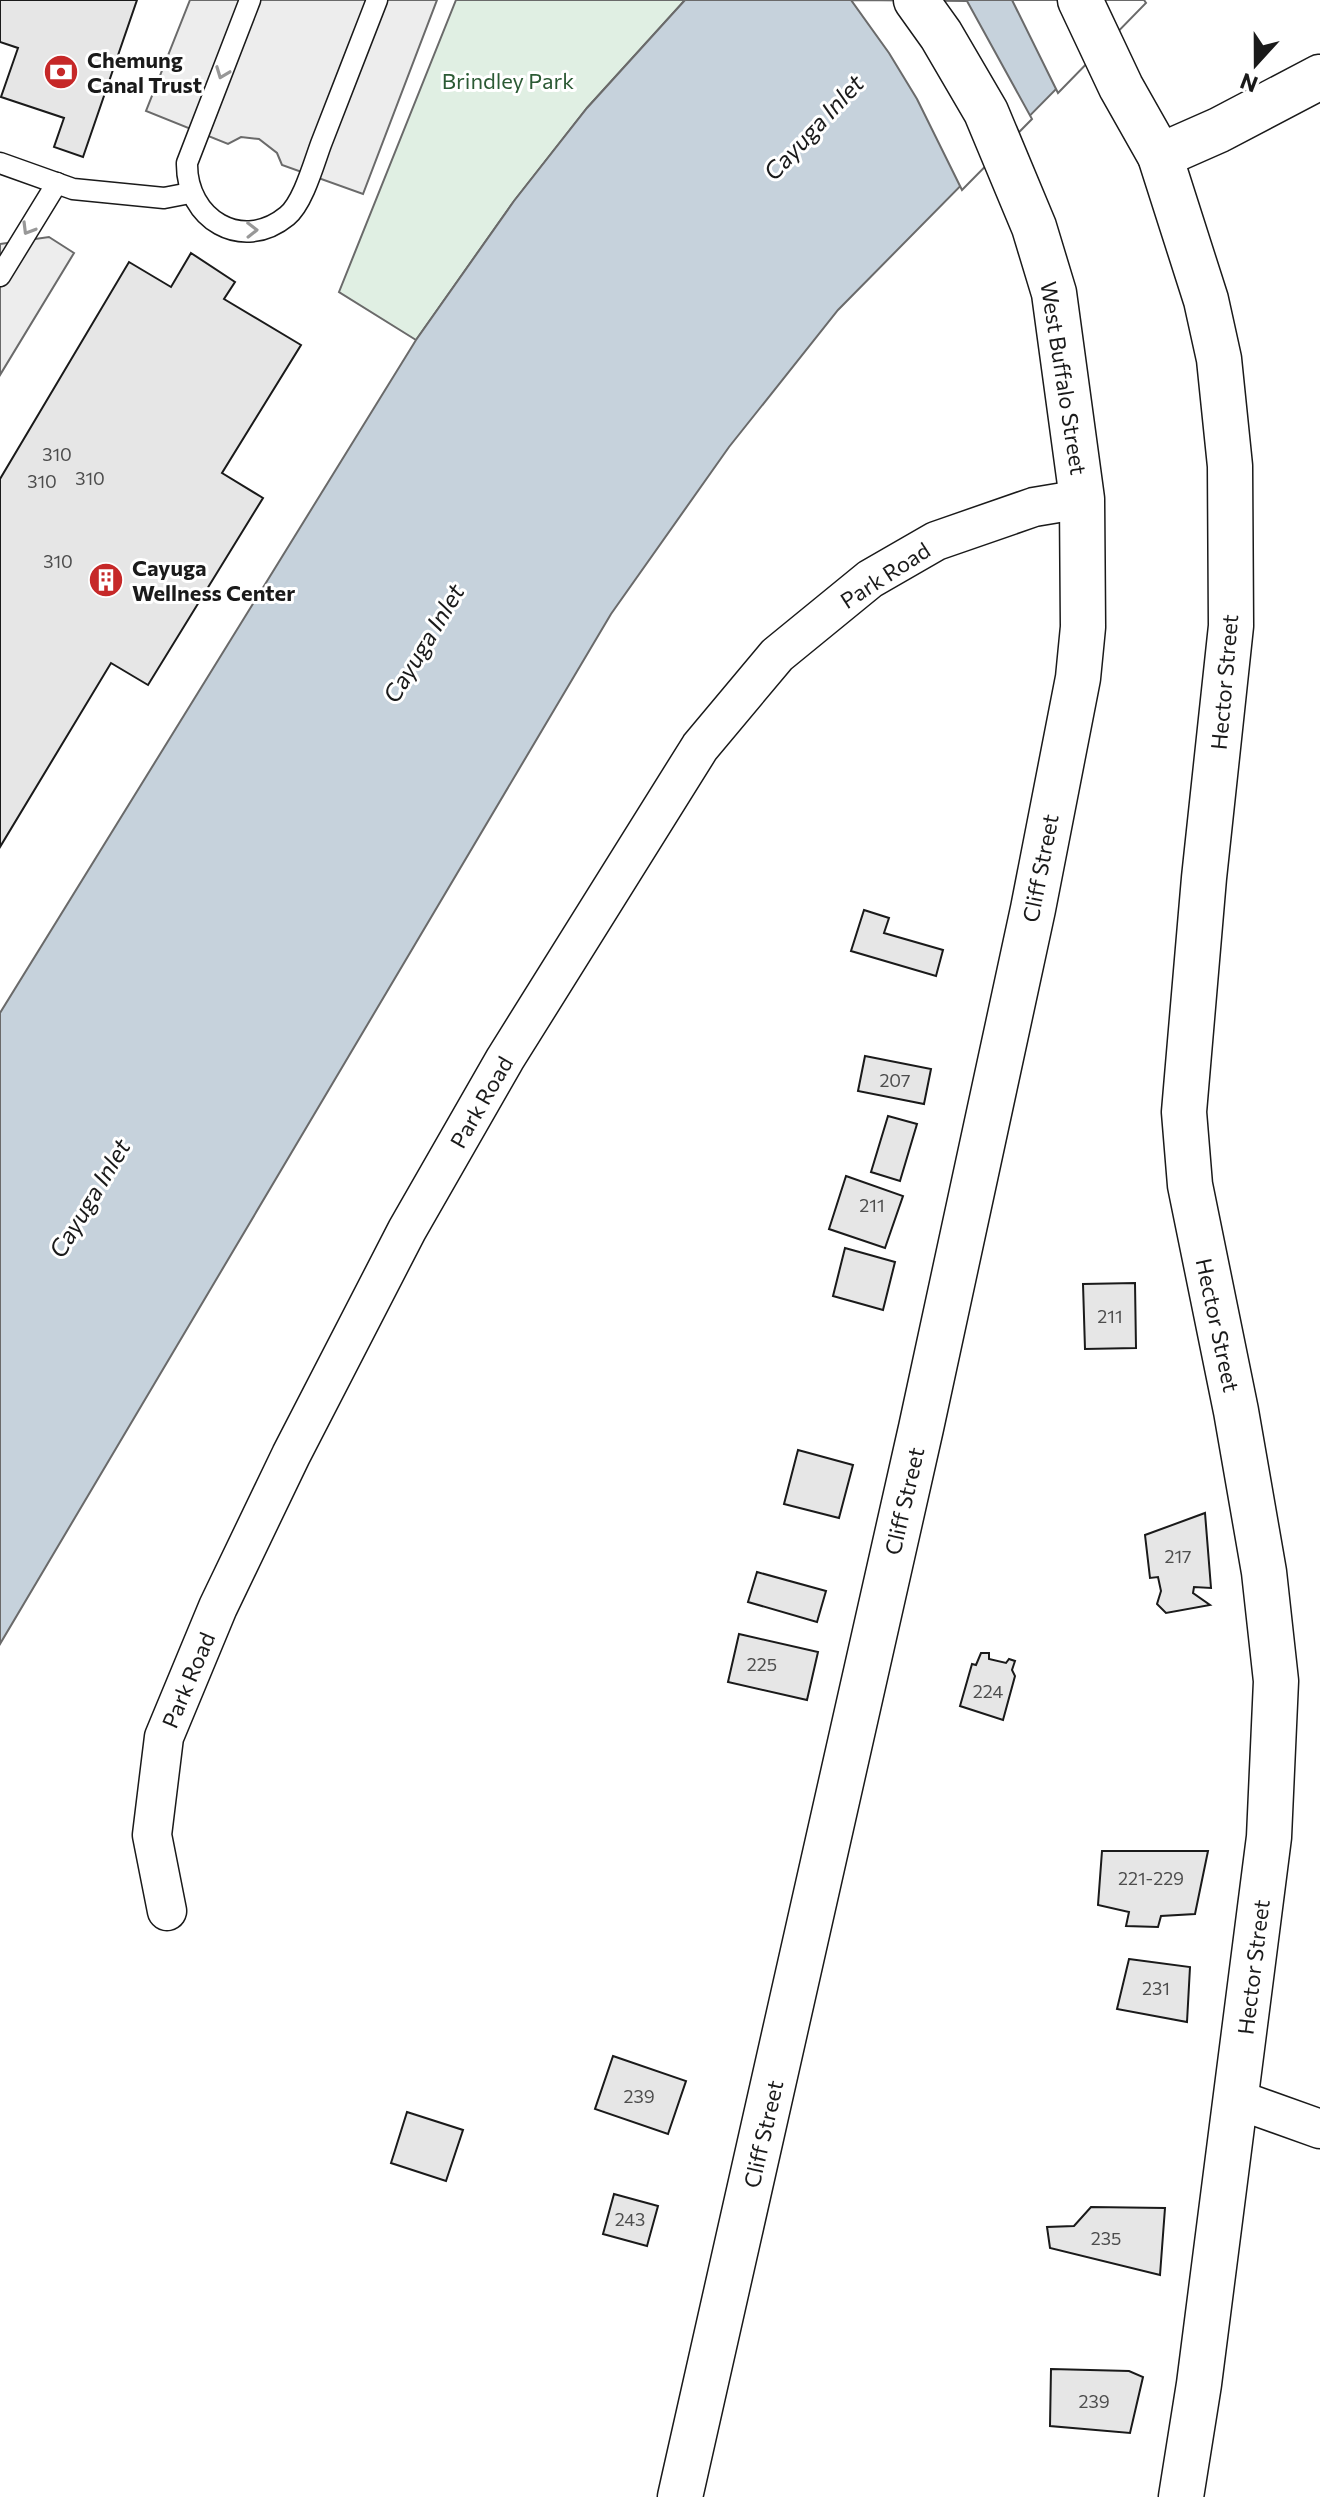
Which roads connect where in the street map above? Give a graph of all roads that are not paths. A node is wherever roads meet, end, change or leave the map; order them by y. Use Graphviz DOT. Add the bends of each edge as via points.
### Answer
graph roads {
  1 [pos="250,0"];
  2 [pos="377,0"];
  3 [pos="916,0"];
  4 [pos="1080,0"];
  5 [pos="1316,85"];
  6 [pos="1160,156"];
  7 [pos="0,163"];
  8 [pos="57,183"];
  9 [pos="190,193"];
  10 [pos="0,276"];
  11 [pos="1082,499"];
  12 [pos="167,1911"];
  13 [pos="1236,2099"];
  14 [pos="1320,2129"];
  15 [pos="680,2497"];
  16 [pos="1181,2497"];
  1 -- 9 [label="lane, one-way" via="187,163"];
  9 -- 2 [label="lane, one-way" via="201,212 231,230 266,230 290,214"];
  3 -- 11 [label="main road, West Buffalo Street" via="986,112 1034,227 1054,293"];
  4 -- 6 [label="main road, Hector Street"];
  5 -- 6 [label="main road"];
  6 -- 13 [label="main road, Hector Street" via="1206,300 1219,359 1230,466 1231,626 1184,1112 1190,1185 1264,1572 1276,1681 1269,1837"];
  7 -- 8 [label="lane"];
  8 -- 9 [label="lane" via="164,198"];
  8 -- 10 [label="lane, one-way"];
  11 -- 12 [label="street, Park Road" via="1034,507 936,541 870,579 777,655 700,747 505,1059 407,1230 218,1607 164,1737 152,1835"];
  11 -- 15 [label="main road, Cliff Street" via="1078,678 1033,909"];
  13 -- 14 [label="street"];
  13 -- 16 [label="main road, Hector Street"];
}
